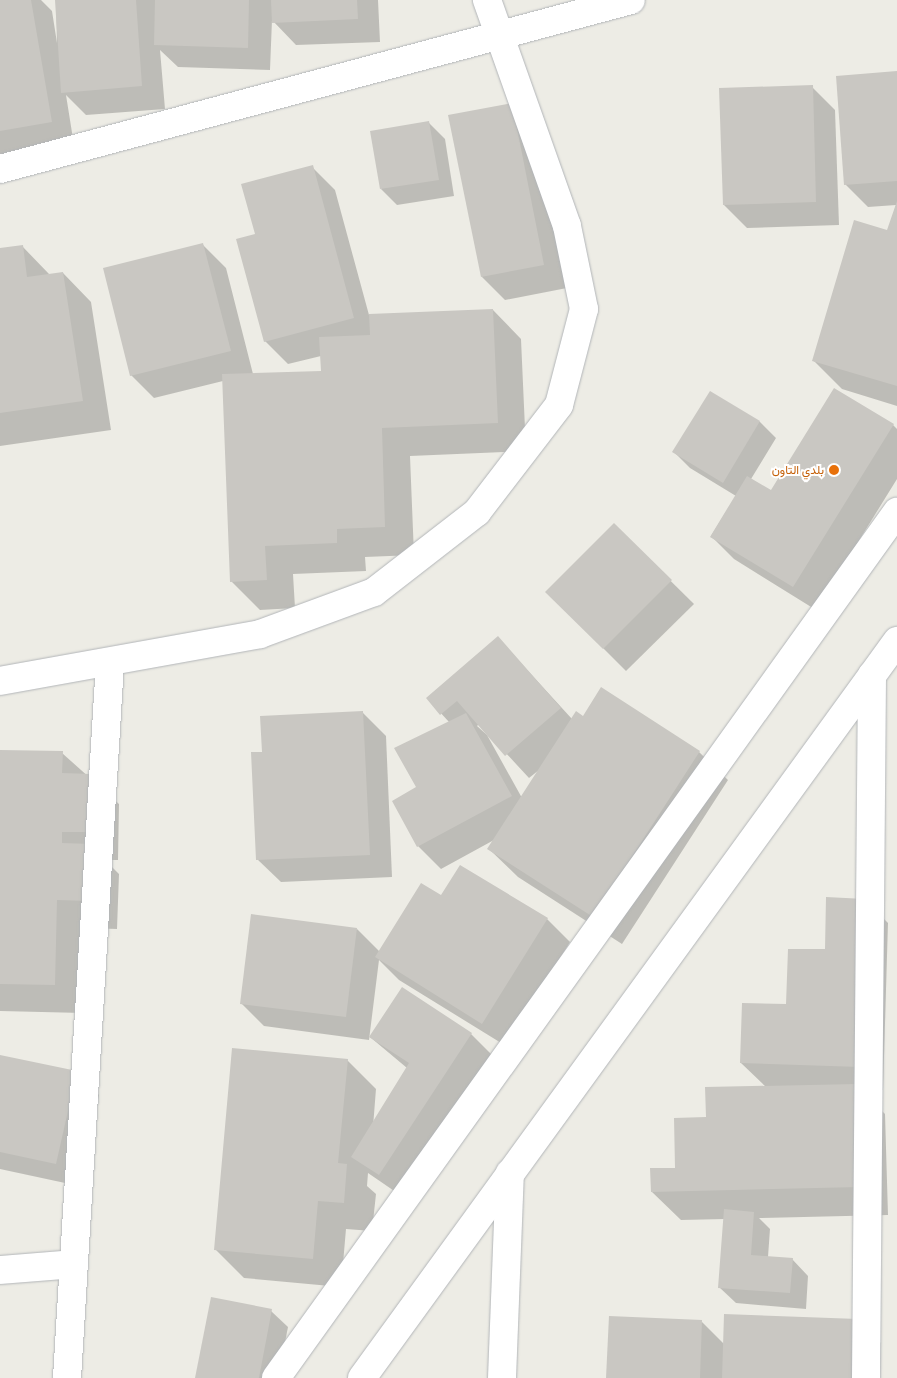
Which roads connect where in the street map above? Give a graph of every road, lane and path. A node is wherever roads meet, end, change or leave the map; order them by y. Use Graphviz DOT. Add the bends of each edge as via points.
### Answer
graph roads {
  1 [pos="487,0"];
  2 [pos="631,0"];
  3 [pos="500,35"];
  4 [pos="0,169"];
  5 [pos="897,512"];
  6 [pos="897,641"];
  7 [pos="110,662"];
  8 [pos="872,675"];
  9 [pos="0,681"];
  10 [pos="510,1173"];
  11 [pos="74,1264"];
  12 [pos="0,1270"];
  13 [pos="67,1378"];
  14 [pos="276,1378"];
  15 [pos="362,1378"];
  16 [pos="502,1378"];
  17 [pos="866,1378"];
  1 -- 3 [label="street"];
  2 -- 3 [label="street"];
  3 -- 4 [label="street"];
  3 -- 7 [label="street" via="567,226 584,309 559,405 477,512 374,592 260,634"];
  5 -- 14 [label="street"];
  6 -- 8 [label="street"];
  7 -- 9 [label="street"];
  7 -- 11 [label="street"];
  8 -- 10 [label="street"];
  8 -- 17 [label="street"];
  10 -- 15 [label="street"];
  10 -- 16 [label="street"];
  11 -- 12 [label="street"];
  11 -- 13 [label="street"];
}
